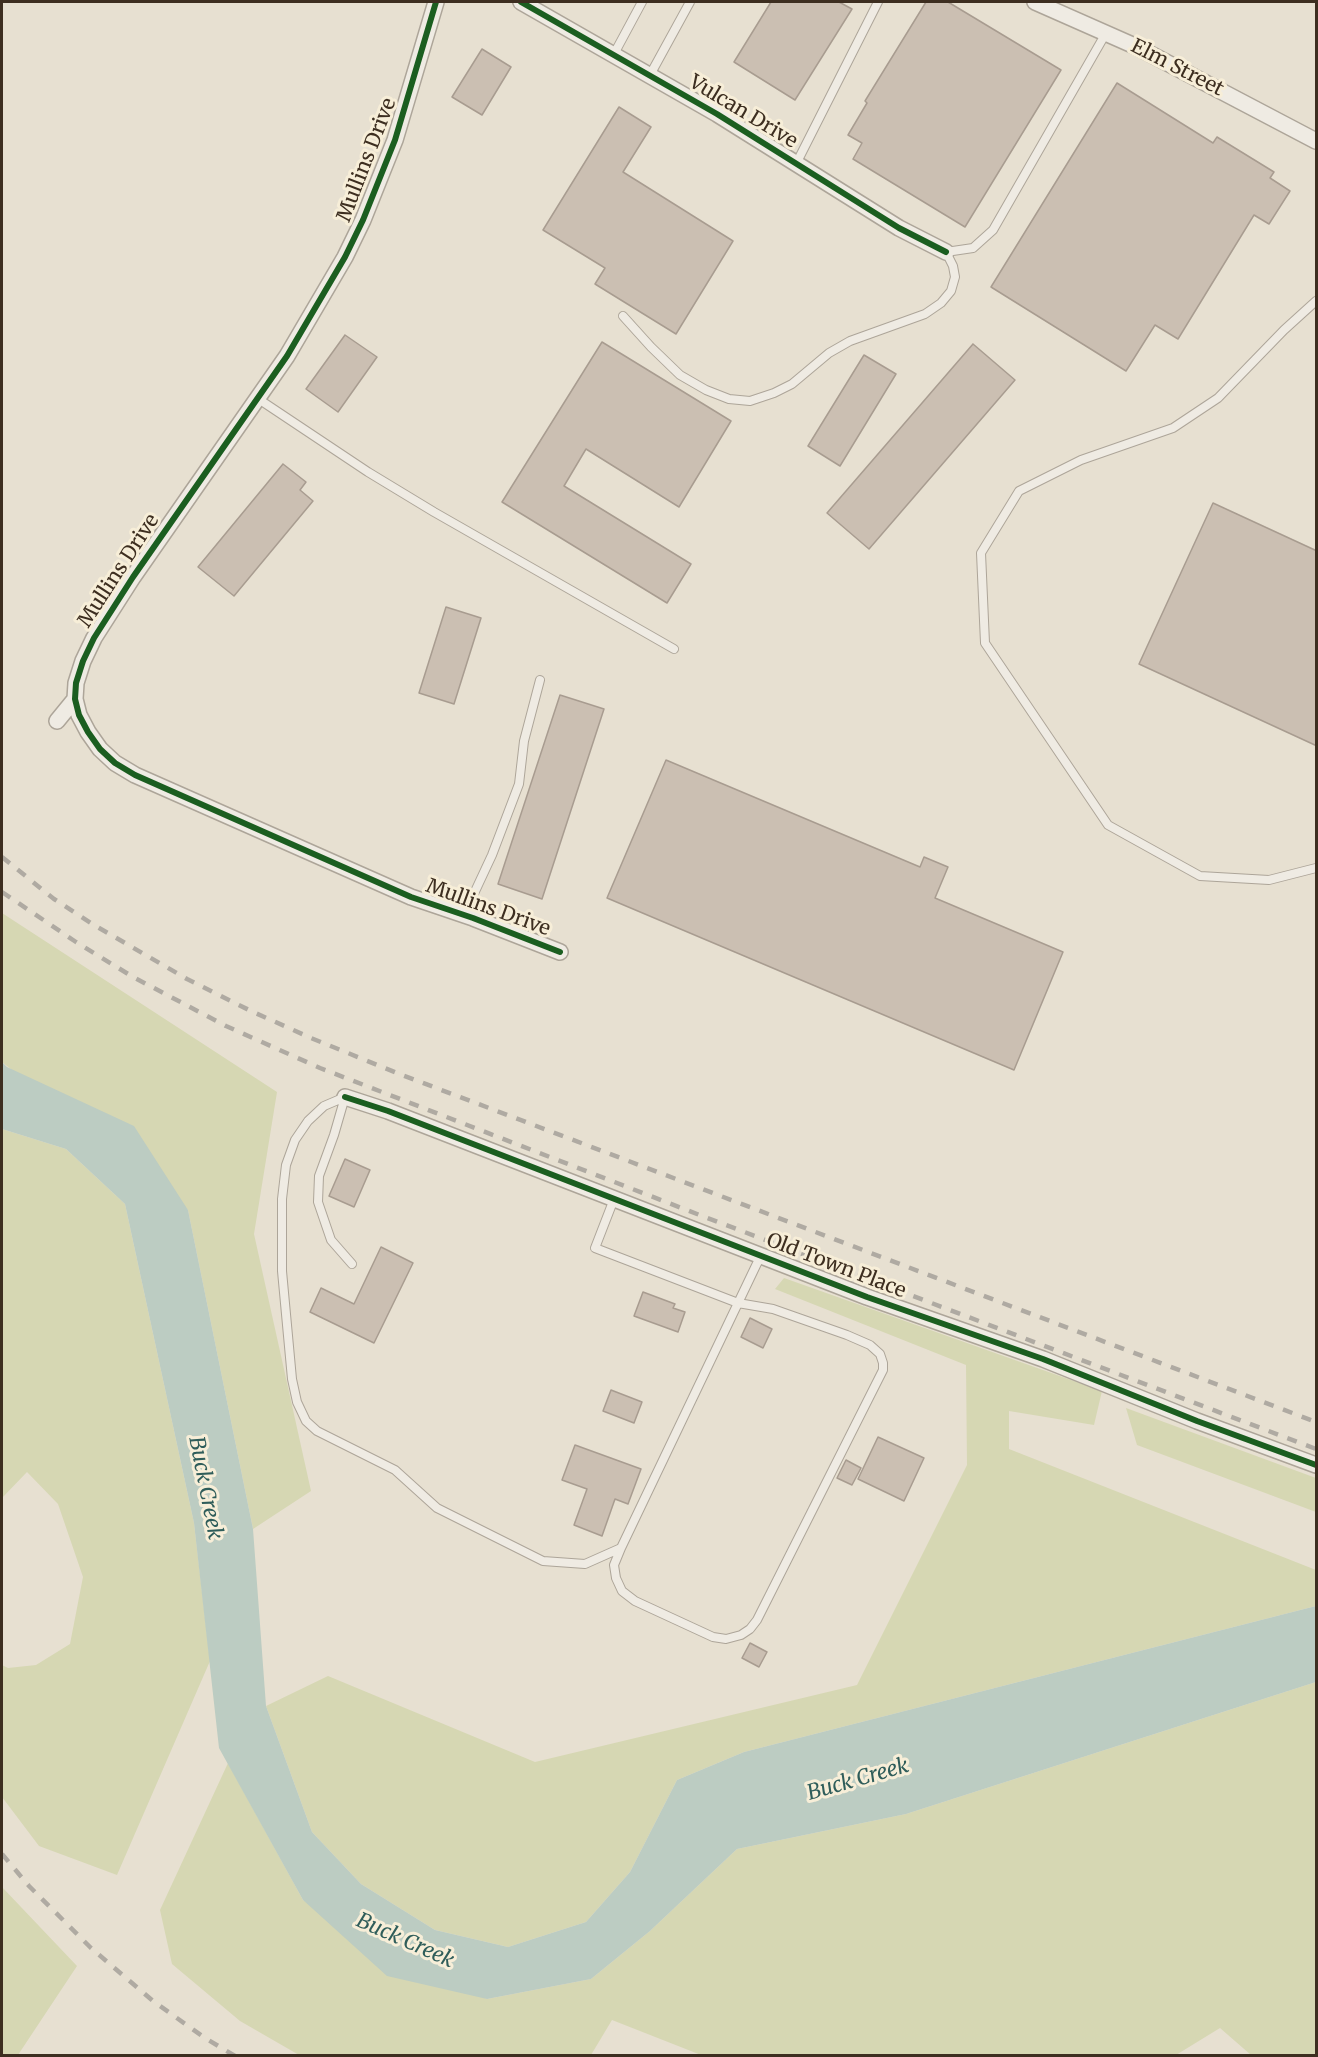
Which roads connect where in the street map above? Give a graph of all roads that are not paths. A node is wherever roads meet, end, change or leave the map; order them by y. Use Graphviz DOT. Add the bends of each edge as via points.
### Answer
graph roads {
  1 [pos="436,2"];
  2 [pos="521,2"];
  3 [pos="642,2"];
  4 [pos="690,2"];
  5 [pos="878,2"];
  6 [pos="1035,2"];
  7 [pos="1106,33"];
  8 [pos="614,54"];
  9 [pos="650,75"];
  10 [pos="1317,141"];
  11 [pos="796,164"];
  12 [pos="946,252"];
  13 [pos="1317,302"];
  14 [pos="623,316"];
  15 [pos="258,398"];
  16 [pos="674,649"];
  17 [pos="540,680"];
  18 [pos="75,699"];
  19 [pos="57,721"];
  20 [pos="1317,868"];
  21 [pos="464,915"];
  22 [pos="560,952"];
  23 [pos="345,1097"];
  24 [pos="614,1199"];
  25 [pos="761,1255"];
  26 [pos="352,1264"];
  27 [pos="738,1303"];
  28 [pos="1317,1465"];
  29 [pos="621,1548"];
  1 -- 15 [label="street, Mullins Drive" via="395,141 363,220 318,305"];
  2 -- 8 [label="street, Vulcan Drive"];
  3 -- 8 [label="lane"];
  4 -- 9 [label="lane"];
  5 -- 11 [label="lane"];
  6 -- 7 [label="street, Elm Street"];
  7 -- 10 [label="street, Elm Street"];
  7 -- 12 [label="lane" via="993,230 973,248"];
  8 -- 9 [label="street, Vulcan Drive"];
  9 -- 11 [label="street, Vulcan Drive"];
  11 -- 12 [label="street, Vulcan Drive" via="899,228"];
  12 -- 14 [label="lane" via="955,277 951,291 941,303 925,314 850,341 792,384 750,400 729,399 680,375"];
  13 -- 20 [label="lane" via="1218,398 1173,428 1081,459 1018,491 981,553 985,642 1108,825 1200,876 1269,880"];
  15 -- 16 [label="lane" via="434,512"];
  15 -- 18 [label="street, Mullins Drive" via="94,638 76,683"];
  17 -- 21 [label="lane" via="524,741 519,784"];
  18 -- 19 [label="street"];
  18 -- 21 [label="street, Mullins Drive" via="79,715 100,749 135,775 411,897"];
  21 -- 22 [label="street, Mullins Drive"];
  23 -- 24 [label="street, Old Town Place"];
  23 -- 26 [label="lane" via="319,1176 318,1202 330,1240"];
  23 -- 29 [label="lane" via="324,1106 308,1121 295,1140 286,1165 282,1271 292,1379 306,1421 317,1431 395,1470 437,1508 543,1561 585,1564"];
  24 -- 25 [label="street, Old Town Place"];
  24 -- 27 [label="lane" via="595,1248"];
  25 -- 27 [label="lane"];
  25 -- 28 [label="street, Old Town Place"];
  27 -- 29 [label="lane"];
  27 -- 29 [label="lane" via="773,1309 870,1345 880,1354 883,1370 750,1629 726,1639 713,1637 635,1601 622,1591 616,1578 614,1565"];
}
